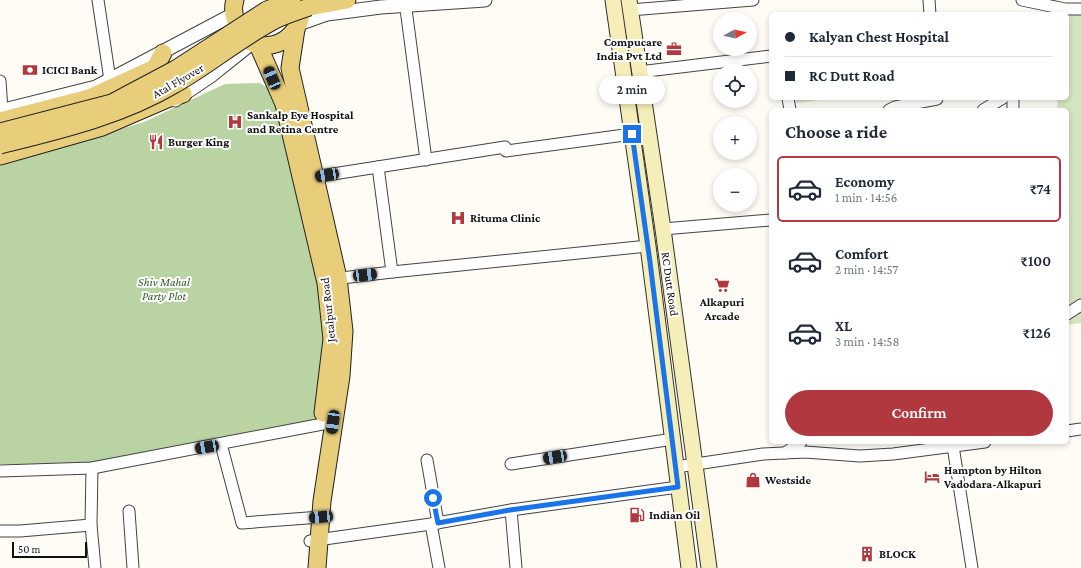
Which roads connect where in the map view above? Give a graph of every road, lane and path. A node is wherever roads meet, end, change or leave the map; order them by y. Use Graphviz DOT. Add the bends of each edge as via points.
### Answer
graph roads {
  1 [pos="98,0"];
  2 [pos="292,0"];
  3 [pos="300,0"];
  4 [pos="347,0"];
  5 [pos="485,0"];
  6 [pos="604,0"];
  7 [pos="752,0"];
  8 [pos="929,0"];
  9 [pos="1022,0"];
  10 [pos="234,4"];
  11 [pos="630,5"];
  12 [pos="614,6"];
  13 [pos="406,9"];
  14 [pos="1081,9"];
  15 [pos="930,12"];
  16 [pos="298,26"];
  17 [pos="255,44"];
  18 [pos="163,53"];
  19 [pos="769,56"];
  20 [pos="639,72"];
  21 [pos="110,80"];
  22 [pos="0,81"];
  23 [pos="183,94"];
  24 [pos="1000,100"];
  25 [pos="937,102"];
  26 [pos="291,104"];
  27 [pos="893,108"];
  28 [pos="986,108"];
  29 [pos="1,114"];
  30 [pos="0,132"];
  31 [pos="632,134"];
  32 [pos="0,145"];
  33 [pos="0,156"];
  34 [pos="426,160"];
  35 [pos="0,162"];
  36 [pos="378,167"];
  37 [pos="314,177"];
  38 [pos="769,220"];
  39 [pos="663,229"];
  40 [pos="648,246"];
  41 [pos="392,272"];
  42 [pos="332,279"];
  43 [pos="1081,305"];
  44 [pos="1069,313"];
  45 [pos="327,422"];
  46 [pos="1081,429"];
  47 [pos="1069,431"];
  48 [pos="673,439"];
  49 [pos="221,444"];
  50 [pos="798,444"];
  51 [pos="968,444"];
  52 [pos="953,446"];
  53 [pos="785,453"];
  54 [pos="427,460"];
  55 [pos="511,464"];
  56 [pos="695,464"];
  57 [pos="676,467"];
  58 [pos="92,468"];
  59 [pos="0,471"];
  60 [pos="678,487"];
  61 [pos="510,510"];
  62 [pos="129,511"];
  63 [pos="316,517"];
  64 [pos="434,523"];
  65 [pos="91,525"];
  66 [pos="0,531"];
  67 [pos="315,540"];
  68 [pos="95,568"];
  69 [pos="133,568"];
  70 [pos="309,568"];
  71 [pos="317,568"];
  72 [pos="439,568"];
  73 [pos="516,568"];
  74 [pos="689,568"];
  75 [pos="709,568"];
  76 [pos="972,568"];
  1 -- 21 [label="street"];
  2 -- 30 [label="main road, Atal Flyover, bridge" via="267,10 176,69 112,103"];
  3 -- 16 [label="main road" via="302,7"];
  4 -- 32 [label="main road, Atal Flyover, bridge" via="309,7 275,20 174,85 113,114"];
  5 -- 16 [label="street" via="327,14"];
  6 -- 12 [label="main road"];
  7 -- 11 [label="street"];
  8 -- 15 [label="street"];
  9 -- 14 [label="street" via="1065,9"];
  10 -- 17 [label="main road" via="237,25"];
  10 -- 18 [label="street"];
  11 -- 20 [label="main road, RC Dutt Road"];
  12 -- 31 [label="main road, RC Dutt Road"];
  13 -- 34 [label="street"];
  16 -- 17 [label="main road" via="281,42"];
  16 -- 26 [label="main road" via="290,68"];
  17 -- 23 [label="street"];
  17 -- 26 [label="main road"];
  18 -- 21 [label="street"];
  18 -- 29 [label="main road" via="155,68 89,98"];
  19 -- 20 [label="street"];
  20 -- 39 [label="main road, RC Dutt Road"];
  21 -- 29 [label="street" via="96,87"];
  22 -- 29 [label="street"];
  23 -- 33 [label="main road" via="102,127"];
  23 -- 35 [label="street" via="151,114 79,139"];
  24 -- 28 [label="street"];
  25 -- 27 [label="street"];
  26 -- 37 [label="main road, Jetalpur Road"];
  26 -- 42 [label="main road, Jetalpur Road"];
  31 -- 34 [label="street"];
  31 -- 40 [label="main road, RC Dutt Road"];
  34 -- 36 [label="street"];
  36 -- 37 [label="street"];
  36 -- 41 [label="street"];
  37 -- 42 [label="main road, Jetalpur Road"];
  38 -- 39 [label="street"];
  39 -- 56 [label="main road, RC Dutt Road"];
  40 -- 41 [label="street"];
  40 -- 48 [label="main road, RC Dutt Road"];
  41 -- 42 [label="street"];
  42 -- 45 [label="main road, Jetalpur Road" via="344,345"];
  43 -- 44 [label="street"];
  45 -- 49 [label="street"];
  45 -- 63 [label="main road, Jetalpur Road"];
  46 -- 47 [label="street"];
  48 -- 55 [label="street"];
  48 -- 57 [label="main road, RC Dutt Road"];
  49 -- 58 [label="street"];
  49 -- 63 [label="street" via="242,523"];
  50 -- 53 [label="street"];
  51 -- 52 [label="street"];
  52 -- 53 [label="street" via="860,456"];
  52 -- 76 [label="street"];
  53 -- 56 [label="street"];
  54 -- 64 [label="street"];
  56 -- 57 [label="street"];
  56 -- 75 [label="main road, RC Dutt Road"];
  57 -- 60 [label="main road, RC Dutt Road"];
  58 -- 59 [label="street"];
  58 -- 65 [label="street"];
  60 -- 61 [label="street"];
  60 -- 74 [label="main road, RC Dutt Road"];
  61 -- 64 [label="street"];
  61 -- 73 [label="street"];
  62 -- 69 [label="street"];
  63 -- 67 [label="main road, Jetalpur Road"];
  64 -- 67 [label="street"];
  64 -- 72 [label="street"];
  65 -- 66 [label="street"];
  65 -- 68 [label="street"];
  67 -- 70 [label="main road, Jetalpur Road"];
  67 -- 71 [label="main road, Jetalpur Road"];
}
